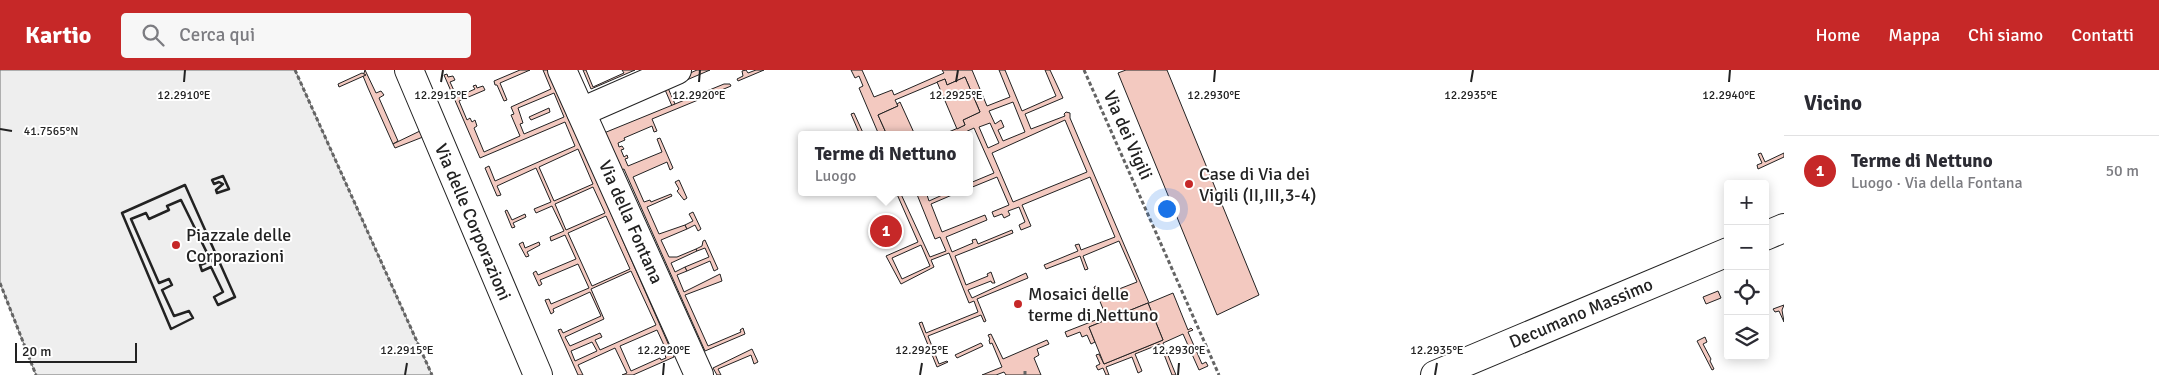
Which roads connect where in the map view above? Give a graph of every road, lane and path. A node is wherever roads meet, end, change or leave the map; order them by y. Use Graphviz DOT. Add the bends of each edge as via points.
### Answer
graph roads {
  1 [pos="295,70"];
  2 [pos="409,70"];
  3 [pos="562,70"];
  4 [pos="677,70"];
  5 [pos="1084,70"];
  6 [pos="581,112"];
  7 [pos="1784,228"];
  8 [pos="1769,234"];
  9 [pos="1724,254"];
  10 [pos="0,283"];
  11 [pos="36,375"];
  12 [pos="432,375"];
  13 [pos="538,375"];
  14 [pos="699,375"];
  15 [pos="1219,375"];
  16 [pos="1435,375"];
  1 -- 12 [label="path"];
  2 -- 13 [label="street, Via delle Corporazioni"];
  3 -- 6 [label="street, Via della Fontana"];
  4 -- 6 [label="street"];
  5 -- 15 [label="path, Via dei Vigili"];
  6 -- 14 [label="street, Via della Fontana"];
  7 -- 8 [label="street"];
  9 -- 16 [label="street, Decumano Massimo"];
  10 -- 11 [label="path"];
}
